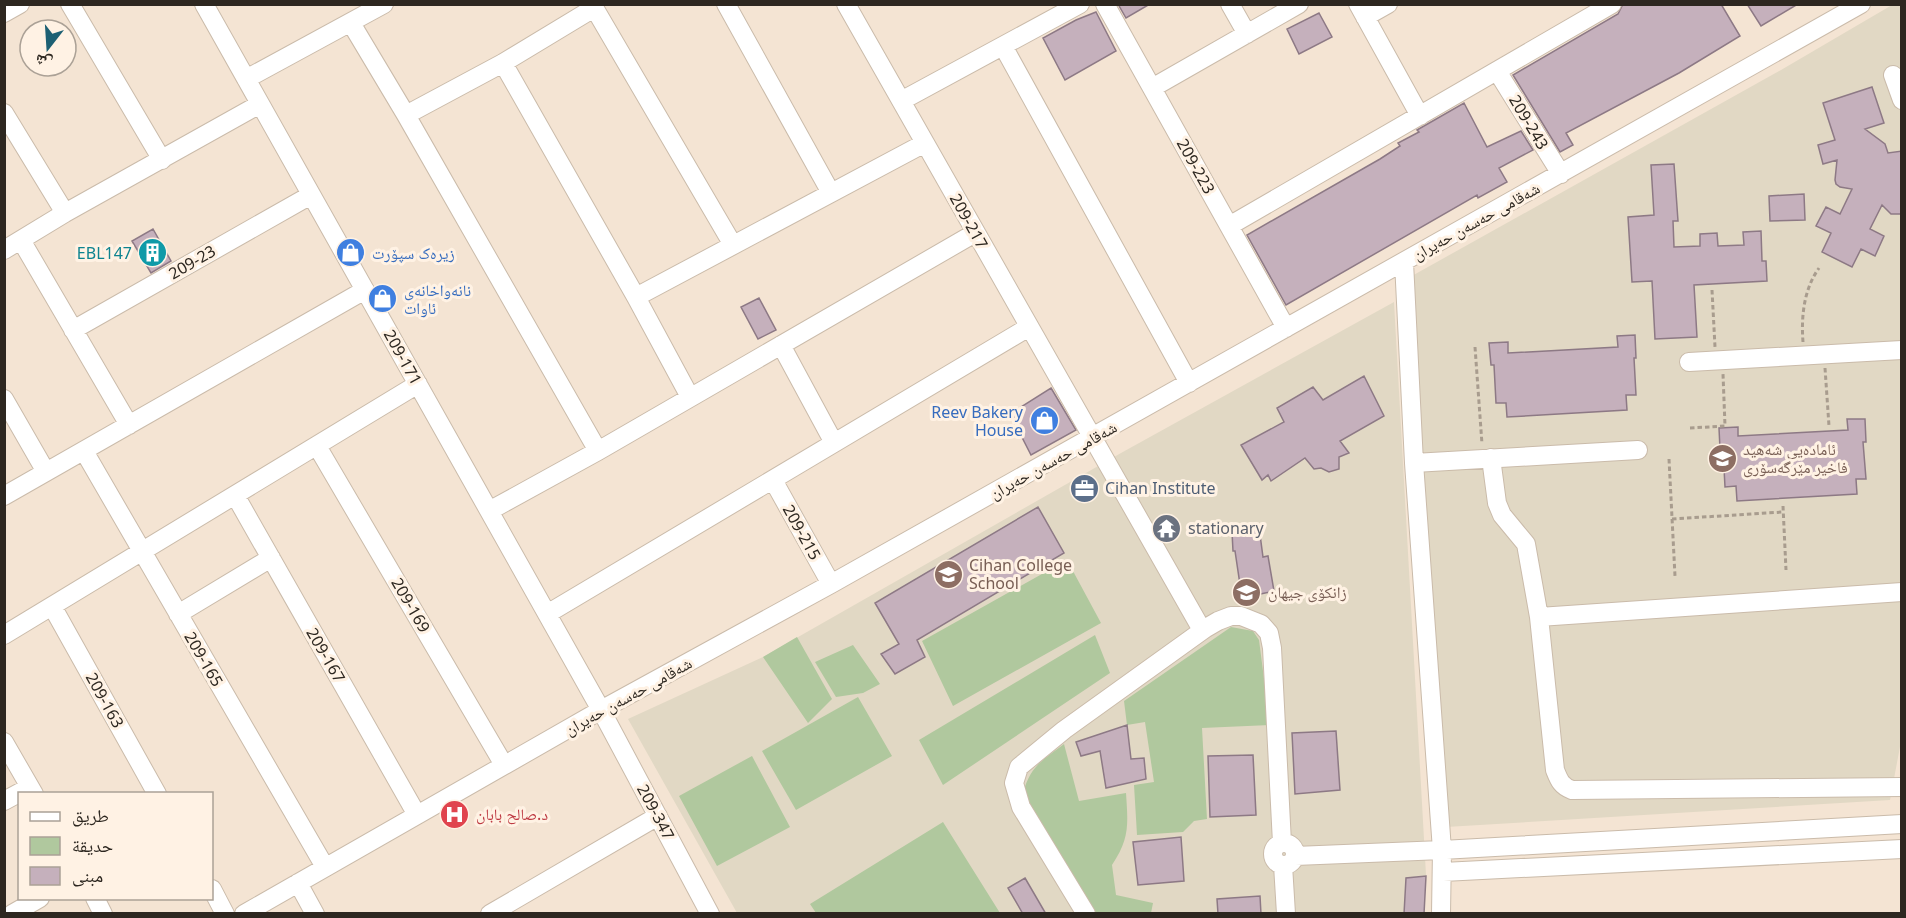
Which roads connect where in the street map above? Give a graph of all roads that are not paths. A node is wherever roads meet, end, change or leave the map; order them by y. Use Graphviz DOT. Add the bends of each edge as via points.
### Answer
graph roads {
  1 [pos="21,4"];
  2 [pos="70,4"];
  3 [pos="204,4"];
  4 [pos="384,4"];
  5 [pos="726,4"];
  6 [pos="1080,4"];
  7 [pos="1105,4"];
  8 [pos="1230,4"];
  9 [pos="1299,4"];
  10 [pos="1388,4"];
  11 [pos="1612,4"];
  12 [pos="1861,4"];
  13 [pos="593,6"];
  14 [pos="850,6"];
  15 [pos="1362,11"];
  16 [pos="4,13"];
  17 [pos="351,23"];
  18 [pos="1247,34"];
  19 [pos="1003,46"];
  20 [pos="503,63"];
  21 [pos="1497,71"];
  22 [pos="1893,75"];
  23 [pos="246,79"];
  24 [pos="1152,88"];
  25 [pos="1902,100"];
  26 [pos="901,101"];
  27 [pos="260,104"];
  28 [pos="406,115"];
  29 [pos="1420,116"];
  30 [pos="7,124"];
  31 [pos="925,143"];
  32 [pos="162,160"];
  33 [pos="1561,174"];
  34 [pos="831,193"];
  35 [pos="311,195"];
  36 [pos="64,213"];
  37 [pos="1229,226"];
  38 [pos="975,233"];
  39 [pos="21,240"];
  40 [pos="734,245"];
  41 [pos="4,250"];
  42 [pos="1404,262"];
  43 [pos="365,290"];
  44 [pos="636,297"];
  45 [pos="1029,327"];
  46 [pos="1286,328"];
  47 [pos="73,330"];
  48 [pos="781,345"];
  49 [pos="1901,348"];
  50 [pos="1689,362"];
  51 [pos="1189,383"];
  52 [pos="418,384"];
  53 [pos="690,397"];
  54 [pos="4,399"];
  55 [pos="129,425"];
  56 [pos="1092,438"];
  57 [pos="834,443"];
  58 [pos="317,446"];
  59 [pos="1638,450"];
  60 [pos="84,451"];
  61 [pos="598,451"];
  62 [pos="1487,458"];
  63 [pos="1414,463"];
  64 [pos="46,472"];
  65 [pos="772,480"];
  66 [pos="235,495"];
  67 [pos="4,496"];
  68 [pos="489,511"];
  69 [pos="142,552"];
  70 [pos="271,558"];
  71 [pos="831,584"];
  72 [pos="1902,592"];
  73 [pos="52,606"];
  74 [pos="178,614"];
  75 [pos="548,614"];
  76 [pos="1539,617"];
  77 [pos="1202,630"];
  78 [pos="4,635"];
  79 [pos="601,710"];
  80 [pos="4,742"];
  81 [pos="504,765"];
  82 [pos="1902,787"];
  83 [pos="32,790"];
  84 [pos="156,792"];
  85 [pos="18,796"];
  86 [pos="4,801"];
  87 [pos="417,815"];
  88 [pos="658,816"];
  89 [pos="1902,824"];
  90 [pos="1902,849"];
  91 [pos="1442,850"];
  92 [pos="1289,861"];
  93 [pos="325,867"];
  94 [pos="1443,872"];
  95 [pos="298,883"];
  96 [pos="213,892"];
  97 [pos="36,900"];
  98 [pos="96,900"];
  99 [pos="12,914"];
  100 [pos="103,914"];
  101 [pos="225,914"];
  102 [pos="244,914"];
  103 [pos="315,914"];
  104 [pos="490,914"];
  105 [pos="710,914"];
  106 [pos="1086,914"];
  107 [pos="1286,914"];
  108 [pos="1441,914"];
  1 -- 16 [label="street"];
  2 -- 32 [label="street"];
  3 -- 23 [label="street, 209-171"];
  4 -- 17 [label="street"];
  5 -- 34 [label="street"];
  6 -- 19 [label="street"];
  7 -- 24 [label="street, 209-223"];
  8 -- 18 [label="street"];
  9 -- 18 [label="street"];
  10 -- 15 [label="street"];
  11 -- 21 [label="street"];
  12 -- 33 [label="street, شەقامی حەسەن حەیران"];
  13 -- 20 [label="street"];
  13 -- 40 [label="street"];
  14 -- 26 [label="street, 209-217"];
  15 -- 29 [label="street"];
  17 -- 23 [label="street"];
  17 -- 28 [label="street"];
  18 -- 24 [label="street"];
  19 -- 26 [label="street"];
  19 -- 51 [label="street"];
  20 -- 28 [label="street"];
  20 -- 44 [label="street"];
  21 -- 29 [label="street"];
  21 -- 33 [label="street, 209-243"];
  22 -- 25 [label="street"];
  23 -- 27 [label="street, 209-171"];
  24 -- 37 [label="street, 209-223"];
  26 -- 31 [label="street, 209-217"];
  27 -- 32 [label="street"];
  27 -- 35 [label="street, 209-171"];
  28 -- 61 [label="street"];
  29 -- 37 [label="street"];
  30 -- 36 [label="street"];
  31 -- 34 [label="street"];
  31 -- 38 [label="street, 209-217"];
  32 -- 36 [label="street"];
  33 -- 42 [label="street, شەقامی حەسەن حەیران"];
  34 -- 40 [label="street"];
  35 -- 43 [label="street, 209-171"];
  35 -- 47 [label="street, 209-23"];
  36 -- 39 [label="street"];
  37 -- 46 [label="street, 209-223"];
  38 -- 45 [label="street, 209-217"];
  38 -- 48 [label="street"];
  39 -- 41 [label="street"];
  39 -- 47 [label="street"];
  40 -- 44 [label="street"];
  42 -- 46 [label="street, شەقامی حەسەن حەیران"];
  42 -- 63 [label="street"];
  43 -- 52 [label="street, 209-171"];
  43 -- 55 [label="street"];
  44 -- 53 [label="street"];
  45 -- 56 [label="street, 209-217"];
  45 -- 57 [label="street"];
  46 -- 51 [label="street, شەقامی حەسەن حەیران"];
  47 -- 55 [label="street"];
  48 -- 53 [label="street"];
  48 -- 57 [label="street"];
  49 -- 50 [label="street"];
  51 -- 56 [label="street, شەقامی حەسەن حەیران"];
  52 -- 58 [label="street"];
  52 -- 68 [label="street, 209-171"];
  53 -- 61 [label="street"];
  54 -- 64 [label="street"];
  55 -- 60 [label="street"];
  56 -- 71 [label="street, شەقامی حەسەن حەیران"];
  56 -- 77 [label="street, 209-217"];
  57 -- 65 [label="street"];
  58 -- 66 [label="street"];
  58 -- 81 [label="street, 209-169"];
  59 -- 62 [label="street"];
  60 -- 64 [label="street"];
  60 -- 69 [label="street, 209-165"];
  61 -- 68 [label="street"];
  62 -- 63 [label="street"];
  62 -- 76 [label="street" via="1502,515 1526,544"];
  63 -- 91 [label="street"];
  64 -- 67 [label="street"];
  65 -- 71 [label="street, 209-215"];
  65 -- 75 [label="street"];
  66 -- 69 [label="street"];
  66 -- 70 [label="street, 209-167"];
  68 -- 75 [label="street, 209-171"];
  69 -- 73 [label="street"];
  69 -- 74 [label="street, 209-165"];
  70 -- 74 [label="street"];
  70 -- 87 [label="street, 209-167"];
  71 -- 79 [label="street, شەقامی حەسەن حەیران"];
  72 -- 76 [label="street"];
  73 -- 78 [label="street"];
  73 -- 84 [label="street, 209-163"];
  74 -- 93 [label="street, 209-165"];
  75 -- 79 [label="street, 209-171"];
  76 -- 82 [label="street" via="1555,770 1565,788"];
  77 -- 92 [label="street" via="1231,616 1241,616 1261,624 1269,633 1282,843 1292,846"];
  77 -- 106 [label="street" via="1019,766 1014,783 1021,807"];
  79 -- 81 [label="street, شەقامی حەسەن حەیران"];
  79 -- 88 [label="street, 209-347"];
  80 -- 83 [label="street"];
  81 -- 87 [label="street, شەقامی حەسەن حەیران"];
  85 -- 86 [label="street"];
  87 -- 93 [label="street, شەقامی حەسەن حەیران"];
  88 -- 104 [label="street"];
  88 -- 105 [label="street, 209-347"];
  89 -- 91 [label="street"];
  90 -- 94 [label="street"];
  91 -- 92 [label="street"];
  91 -- 94 [label="street"];
  92 -- 107 [label="street"];
  93 -- 95 [label="street, شەقامی حەسەن حەیران"];
  94 -- 108 [label="street"];
  95 -- 102 [label="street, شەقامی حەسەن حەیران"];
  95 -- 103 [label="street"];
  96 -- 101 [label="street"];
  97 -- 99 [label="street"];
  98 -- 100 [label="street"];
}
